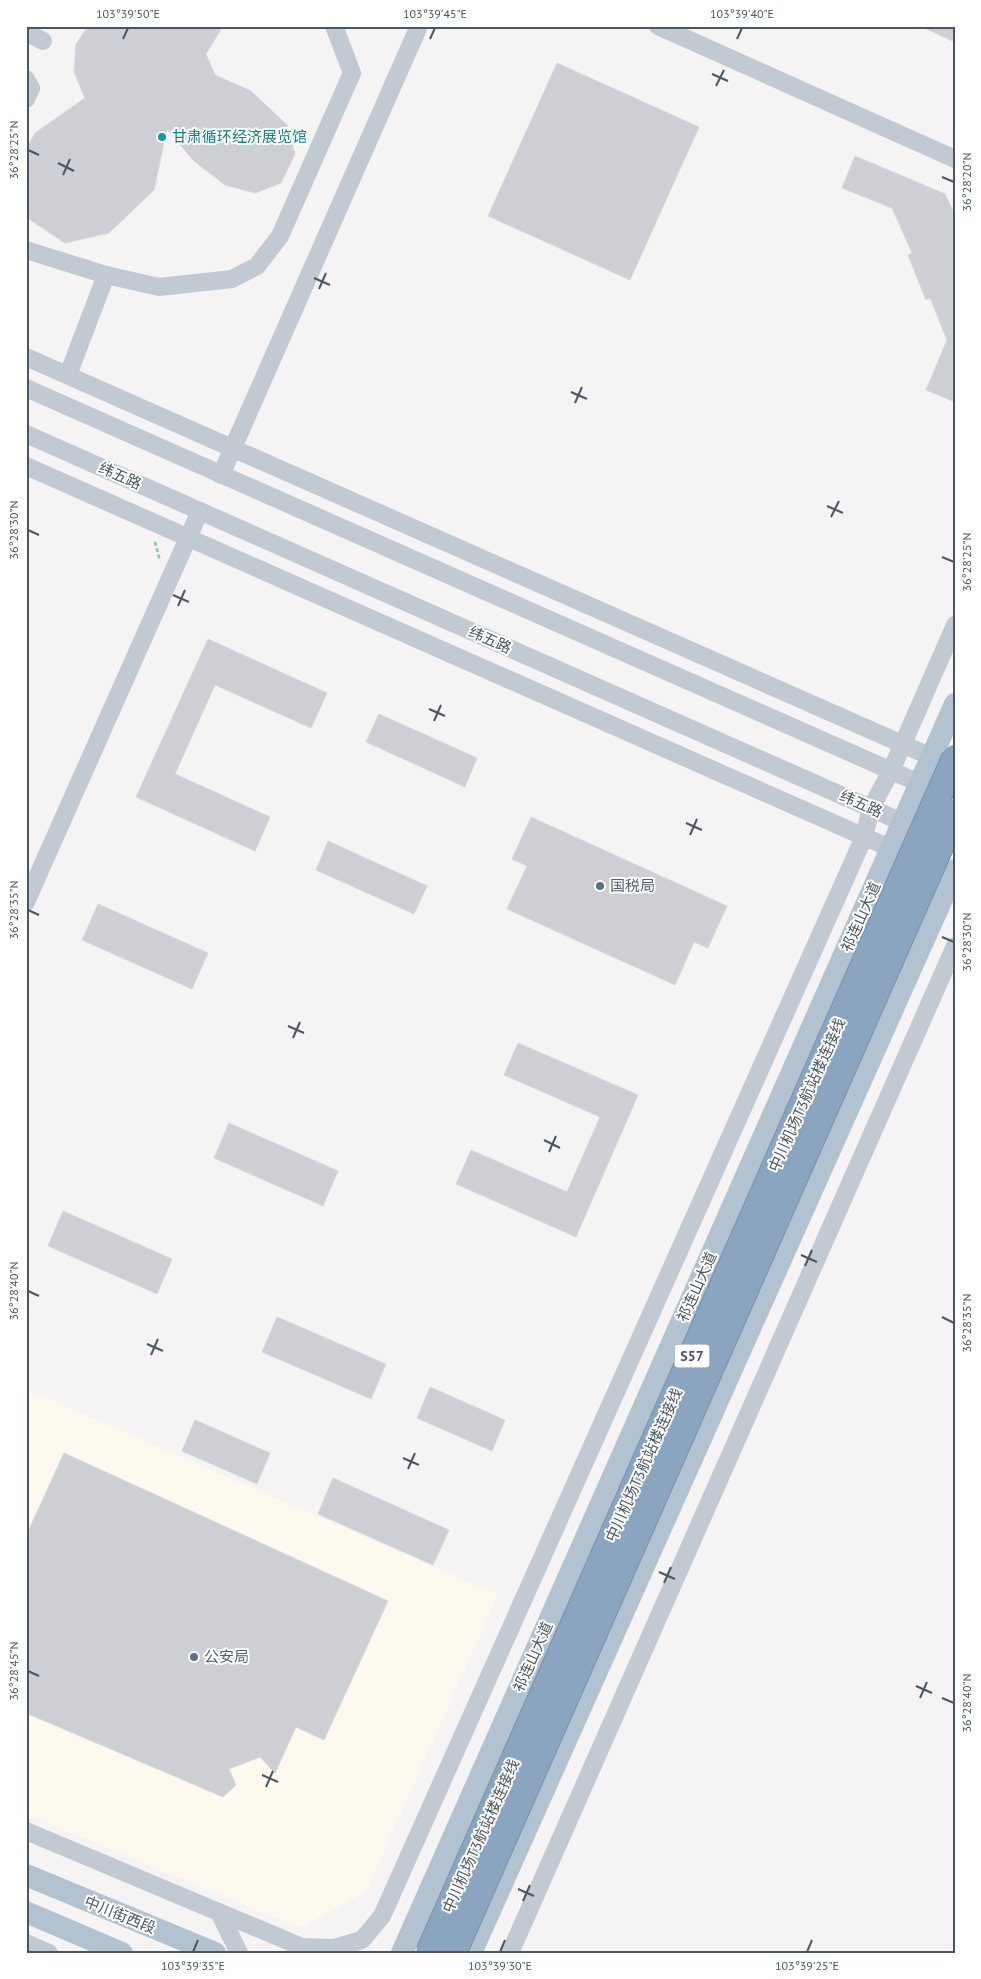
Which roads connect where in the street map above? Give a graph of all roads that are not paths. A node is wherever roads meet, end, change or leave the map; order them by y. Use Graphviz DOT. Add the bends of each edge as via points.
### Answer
graph roads {
  1 [pos="334,26"];
  2 [pos="419,26"];
  3 [pos="658,26"];
  4 [pos="26,32"];
  5 [pos="43,41"];
  6 [pos="26,79"];
  7 [pos="26,99"];
  8 [pos="955,159"];
  9 [pos="26,250"];
  10 [pos="106,275"];
  11 [pos="26,357"];
  12 [pos="68,375"];
  13 [pos="26,388"];
  14 [pos="26,434"];
  15 [pos="233,448"];
  16 [pos="26,466"];
  17 [pos="221,475"];
  18 [pos="200,511"];
  19 [pos="188,538"];
  20 [pos="955,625"];
  21 [pos="955,704"];
  22 [pos="903,744"];
  23 [pos="943,758"];
  24 [pos="955,767"];
  25 [pos="891,771"];
  26 [pos="919,784"];
  27 [pos="955,799"];
  28 [pos="871,808"];
  29 [pos="955,813"];
  30 [pos="902,822"];
  31 [pos="864,837"];
  32 [pos="955,846"];
  33 [pos="891,848"];
  34 [pos="954,874"];
  35 [pos="26,902"];
  36 [pos="955,946"];
  37 [pos="26,1831"];
  38 [pos="26,1875"];
  39 [pos="26,1912"];
  40 [pos="219,1912"];
  41 [pos="26,1943"];
  42 [pos="49,1953"];
  43 [pos="122,1953"];
  44 [pos="216,1953"];
  45 [pos="240,1953"];
  46 [pos="402,1953"];
  47 [pos="429,1953"];
  48 [pos="453,1953"];
  49 [pos="471,1953"];
  50 [pos="510,1953"];
  1 -- 10 [label="street" via="352,72 280,236 257,266 232,280 159,287"];
  2 -- 15 [label="street"];
  3 -- 8 [label="street"];
  4 -- 5 [label="street"];
  6 -- 7 [label="street" via="31,88"];
  9 -- 10 [label="street"];
  10 -- 12 [label="street"];
  11 -- 12 [label="street"];
  12 -- 15 [label="street"];
  13 -- 17 [label="street"];
  14 -- 18 [label="street, 纬五路"];
  15 -- 17 [label="street"];
  15 -- 22 [label="street"];
  16 -- 19 [label="street"];
  17 -- 25 [label="street"];
  18 -- 19 [label="street"];
  18 -- 28 [label="street, 纬五路"];
  19 -- 31 [label="street"];
  19 -- 35 [label="street"];
  20 -- 22 [label="street"];
  21 -- 23 [label="main road, 祁连山大道"];
  22 -- 23 [label="street"];
  22 -- 25 [label="street"];
  23 -- 24 [label="street"];
  23 -- 26 [label="main road, 祁连山大道"];
  23 -- 47 [label="highway, 中川机场T3航站楼连接线 / S57, bridge"];
  25 -- 26 [label="street"];
  25 -- 28 [label="street"];
  26 -- 27 [label="street"];
  26 -- 30 [label="main road, 祁连山大道"];
  28 -- 30 [label="street, 纬五路"];
  28 -- 31 [label="street"];
  29 -- 48 [label="highway, 中川机场T3航站楼连接线 / S57, bridge"];
  30 -- 32 [label="street, 纬五路"];
  30 -- 33 [label="main road, 祁连山大道"];
  31 -- 33 [label="street"];
  31 -- 40 [label="street" via="382,1916 362,1940 334,1948 302,1947"];
  33 -- 34 [label="street"];
  33 -- 46 [label="main road, 祁连山大道"];
  34 -- 49 [label="main road"];
  36 -- 50 [label="street"];
  37 -- 40 [label="street"];
  38 -- 44 [label="main road, 中川街西段"];
  39 -- 43 [label="main road"];
  40 -- 45 [label="street"];
  41 -- 42 [label="street"];
}
